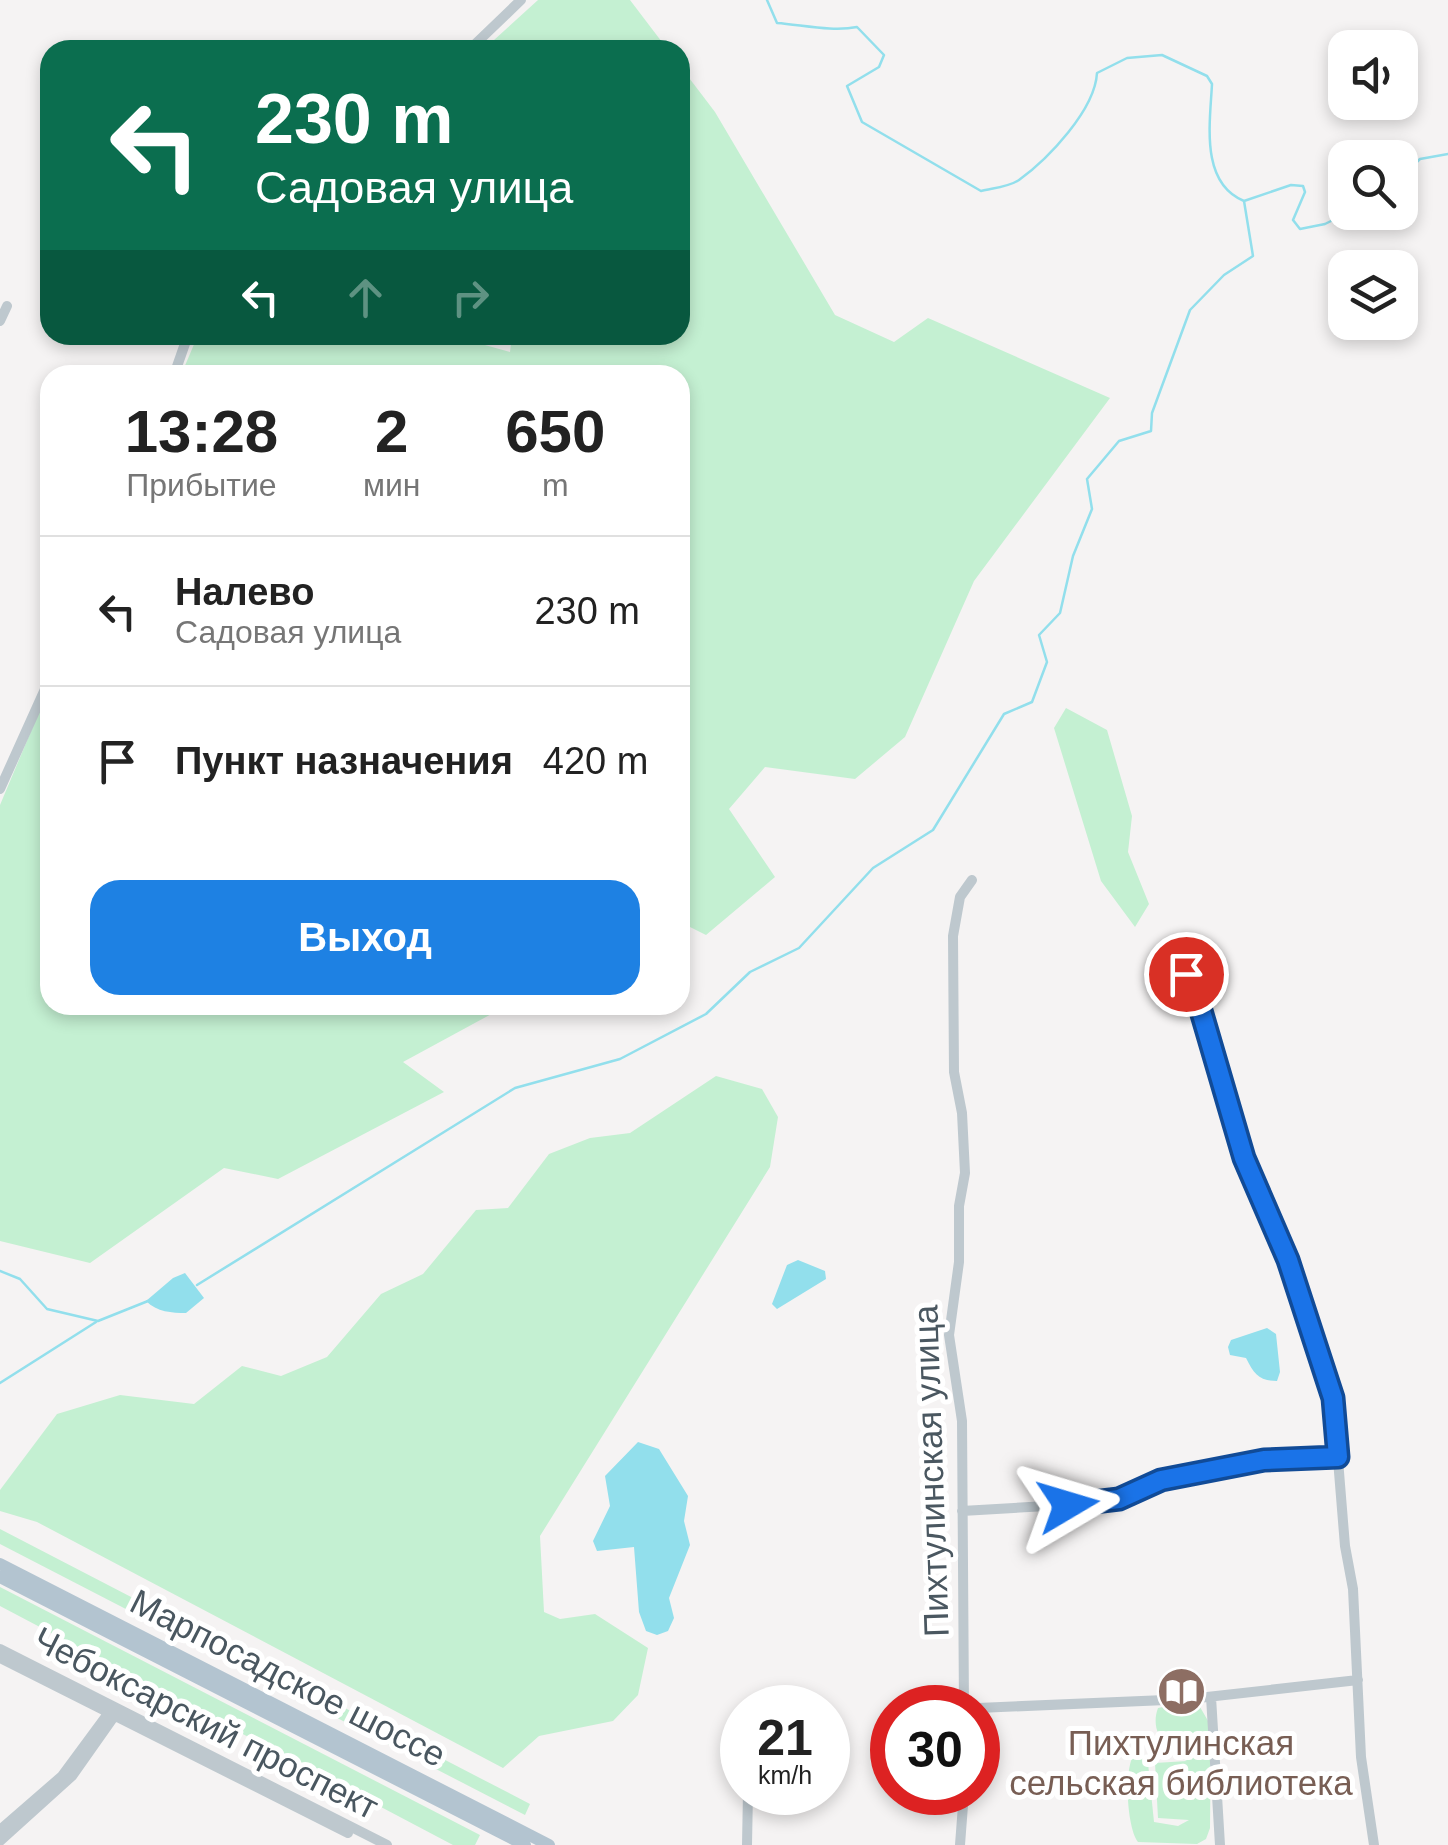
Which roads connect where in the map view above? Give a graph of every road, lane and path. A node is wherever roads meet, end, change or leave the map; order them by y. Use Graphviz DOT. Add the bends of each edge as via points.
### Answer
graph roads {
  1 [pos="522,0"];
  2 [pos="479,40"];
  3 [pos="7,306"];
  4 [pos="0,321"];
  5 [pos="40,700"];
  6 [pos="0,789"];
  7 [pos="972,880"];
  8 [pos="1186,974"];
  9 [pos="1338,1457"];
  10 [pos="962,1511"];
  11 [pos="0,1564"];
  12 [pos="0,1577"];
  13 [pos="0,1649"];
  14 [pos="0,1658"];
  15 [pos="1358,1680"];
  16 [pos="964,1685"];
  17 [pos="1211,1697"];
  18 [pos="1000,1707"];
  19 [pos="112,1712"];
  20 [pos="748,1815"];
  21 [pos="962,1815"];
  22 [pos="0,1836"];
  23 [pos="372,1845"];
  24 [pos="386,1845"];
  25 [pos="525,1845"];
  26 [pos="549,1845"];
  27 [pos="748,1845"];
  28 [pos="960,1845"];
  29 [pos="1220,1845"];
  30 [pos="1374,1845"];
  1 -- 2 [label="street"];
  3 -- 4 [label="street"];
  5 -- 6 [label="street"];
  7 -- 10 [label="street, Пихтулинская улица" via="960,897 953,936 954,1072 965,1173 949,1334 962,1421"];
  8 -- 9 [label="street" via="1244,1158 1288,1260 1333,1398"];
  9 -- 10 [label="street" via="1264,1460 1161,1480 1098,1503"];
  9 -- 15 [label="street"];
  10 -- 16 [label="street, Пихтулинская улица"];
  11 -- 26 [label="main road, Марпосадское шоссе"];
  12 -- 25 [label="main road, Марпосадское шоссе"];
  13 -- 19 [label="street, Чебоксарский проспект"];
  14 -- 19 [label="street, Чебоксарский проспект"];
  15 -- 17 [label="street"];
  15 -- 30 [label="street"];
  17 -- 18 [label="street"];
  17 -- 29 [label="street"];
  19 -- 22 [label="street" via="72,1776"];
  19 -- 23 [label="street, Чебоксарский проспект"];
  19 -- 24 [label="street, Чебоксарский проспект"];
  20 -- 27 [label="street"];
  21 -- 28 [label="street"];
}
